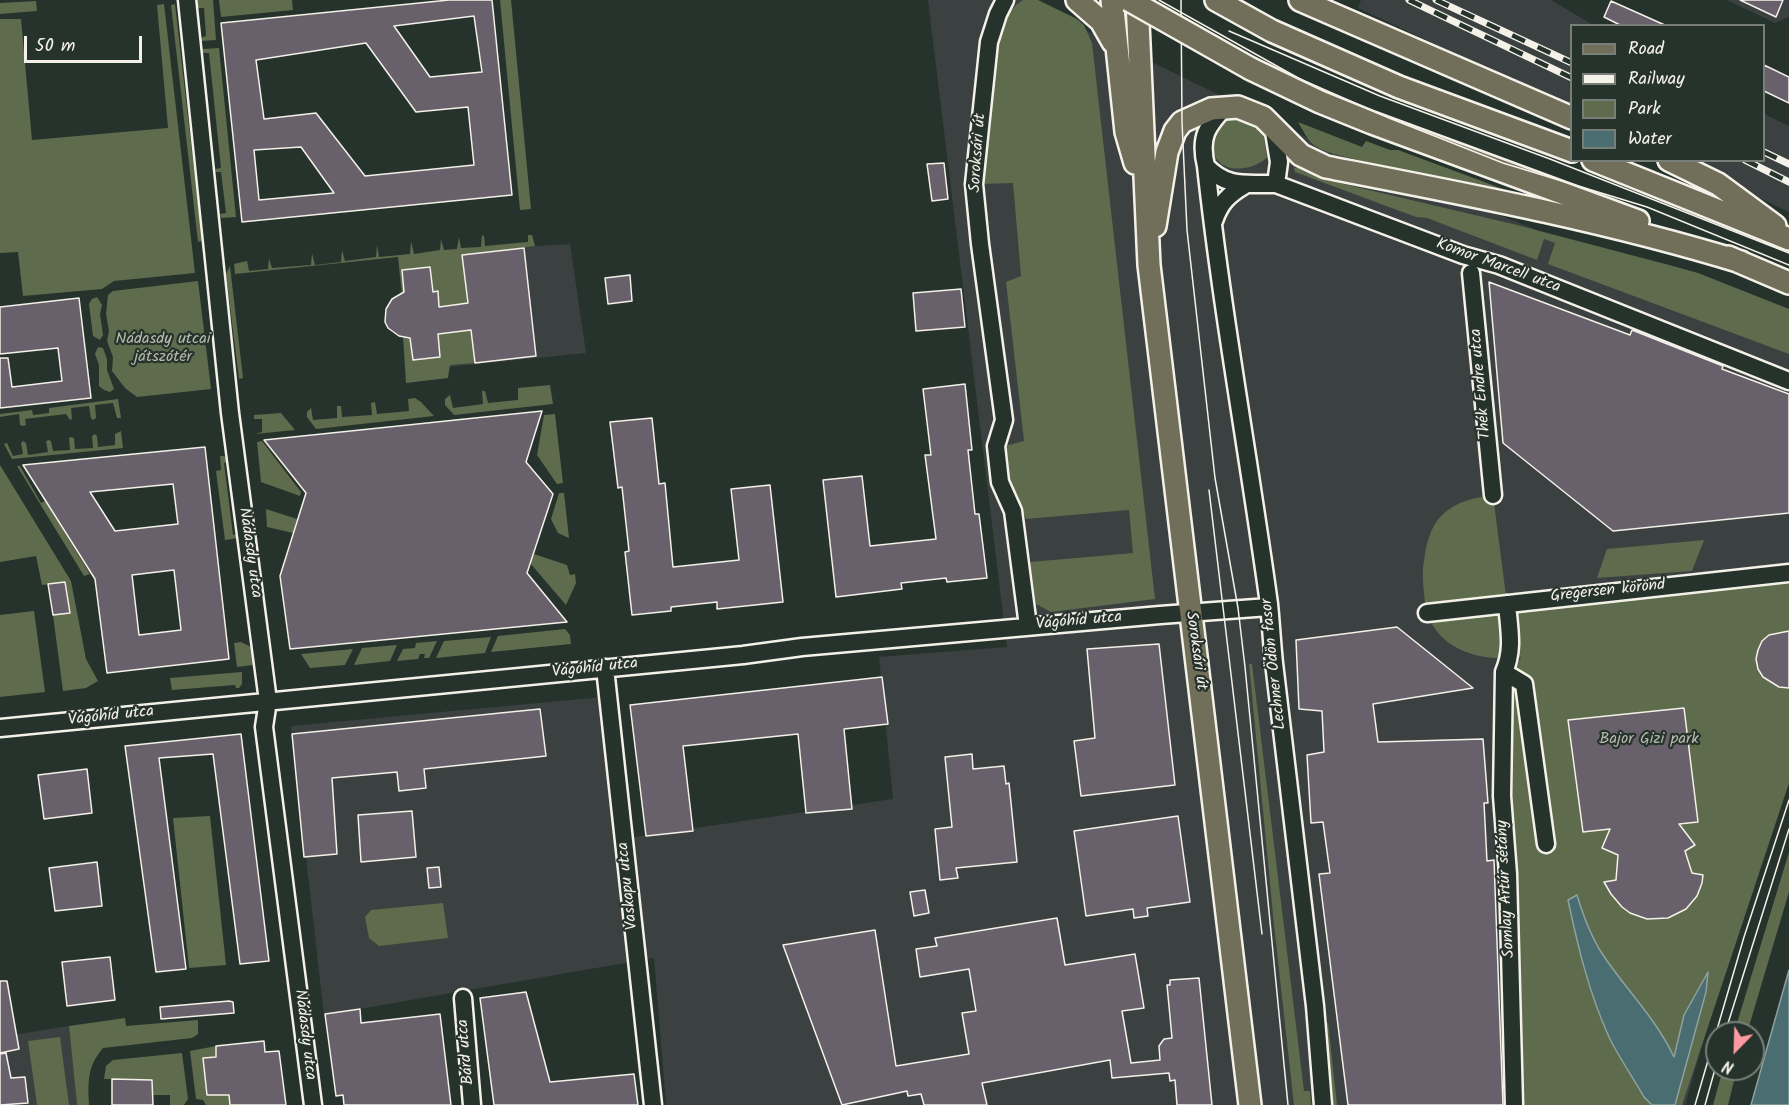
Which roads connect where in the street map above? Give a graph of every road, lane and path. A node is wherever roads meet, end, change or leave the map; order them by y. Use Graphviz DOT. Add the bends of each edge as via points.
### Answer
graph roads {
  1 [pos="187,0"];
  2 [pos="1005,0"];
  3 [pos="1077,0"];
  4 [pos="1112,0"];
  5 [pos="1129,0"];
  6 [pos="1136,0"];
  7 [pos="1216,0"];
  8 [pos="1300,0"];
  9 [pos="1116,48"];
  10 [pos="1226,106"];
  11 [pos="1570,117"];
  12 [pos="1273,126"];
  13 [pos="1570,151"];
  14 [pos="1598,162"];
  15 [pos="1673,162"];
  16 [pos="1206,166"];
  17 [pos="1276,184"];
  18 [pos="1245,185"];
  19 [pos="1145,196"];
  20 [pos="1212,225"];
  21 [pos="1789,237"];
  22 [pos="1741,262"];
  23 [pos="1149,265"];
  24 [pos="1472,273"];
  25 [pos="1789,283"];
  26 [pos="1789,381"];
  27 [pos="1493,495"];
  28 [pos="1789,573"];
  29 [pos="1507,604"];
  30 [pos="1269,607"];
  31 [pos="1190,612"];
  32 [pos="1426,613"];
  33 [pos="1028,627"];
  34 [pos="605,668"];
  35 [pos="1504,672"];
  36 [pos="268,701"];
  37 [pos="0,728"];
  38 [pos="1546,844"];
  39 [pos="463,998"];
  40 [pos="314,1105"];
  41 [pos="472,1105"];
  42 [pos="653,1105"];
  43 [pos="1250,1105"];
  44 [pos="1323,1105"];
  45 [pos="1514,1105"];
  1 -- 36 [label="street, Nádasdy utca" via="232,422"];
  2 -- 33 [label="street, Soroksári út" via="989,42 974,184 1004,420 996,446 1000,482 1013,511"];
  3 -- 9 [label="main road" via="1101,21"];
  4 -- 9 [label="main road, Soroksári út"];
  5 -- 22 [label="main road, bridge" via="1251,69 1320,102"];
  6 -- 9 [label="main road" via="1123,15"];
  6 -- 19 [label="main road, Soroksári út"];
  7 -- 13 [label="main road" via="1272,31 1399,87"];
  8 -- 11 [label="main road"];
  9 -- 19 [label="main road, Soroksári út" via="1126,132"];
  10 -- 12 [label="main road" via="1249,110"];
  10 -- 16 [label="street, Lechner Ödön fasor" via="1210,123 1204,137"];
  10 -- 23 [label="main road" via="1194,115 1175,131 1167,152"];
  12 -- 17 [label="street" via="1279,162"];
  12 -- 22 [label="main road" via="1300,155 1326,167 1525,206 1670,240"];
  14 -- 21 [label="main road"];
  15 -- 21 [label="main road" via="1718,184"];
  16 -- 18 [label="street, Komor Marcell utca" via="1227,182"];
  16 -- 20 [label="street, Lechner Ödön fasor"];
  17 -- 18 [label="street, Komor Marcell utca"];
  17 -- 26 [label="street, Komor Marcell utca" via="1499,265"];
  18 -- 20 [label="street" via="1219,205"];
  19 -- 23 [label="main road, Soroksári út"];
  20 -- 30 [label="street, Lechner Ödön fasor"];
  22 -- 25 [label="main road"];
  23 -- 31 [label="main road, Soroksári út"];
  24 -- 27 [label="street, Thék Endre utca"];
  28 -- 29 [label="street, Gregersen körönd"];
  29 -- 32 [label="street, Gregersen körönd"];
  29 -- 35 [label="street, Somlay Artúr sétány" via="1511,650"];
  30 -- 31 [label="street"];
  30 -- 44 [label="street, Lechner Ödön fasor"];
  31 -- 33 [label="street, Vágóhíd utca"];
  31 -- 43 [label="main road, Soroksári út"];
  33 -- 34 [label="street, Vágóhíd utca"];
  34 -- 36 [label="street, Vágóhíd utca"];
  34 -- 42 [label="street, Vaskapu utca"];
  35 -- 38 [label="street" via="1524,684"];
  35 -- 45 [label="street, Somlay Artúr sétány" via="1502,796"];
  36 -- 37 [label="street, Vágóhíd utca"];
  36 -- 40 [label="street, Nádasdy utca" via="264,727"];
  39 -- 41 [label="street, Bárd utca"];
}
